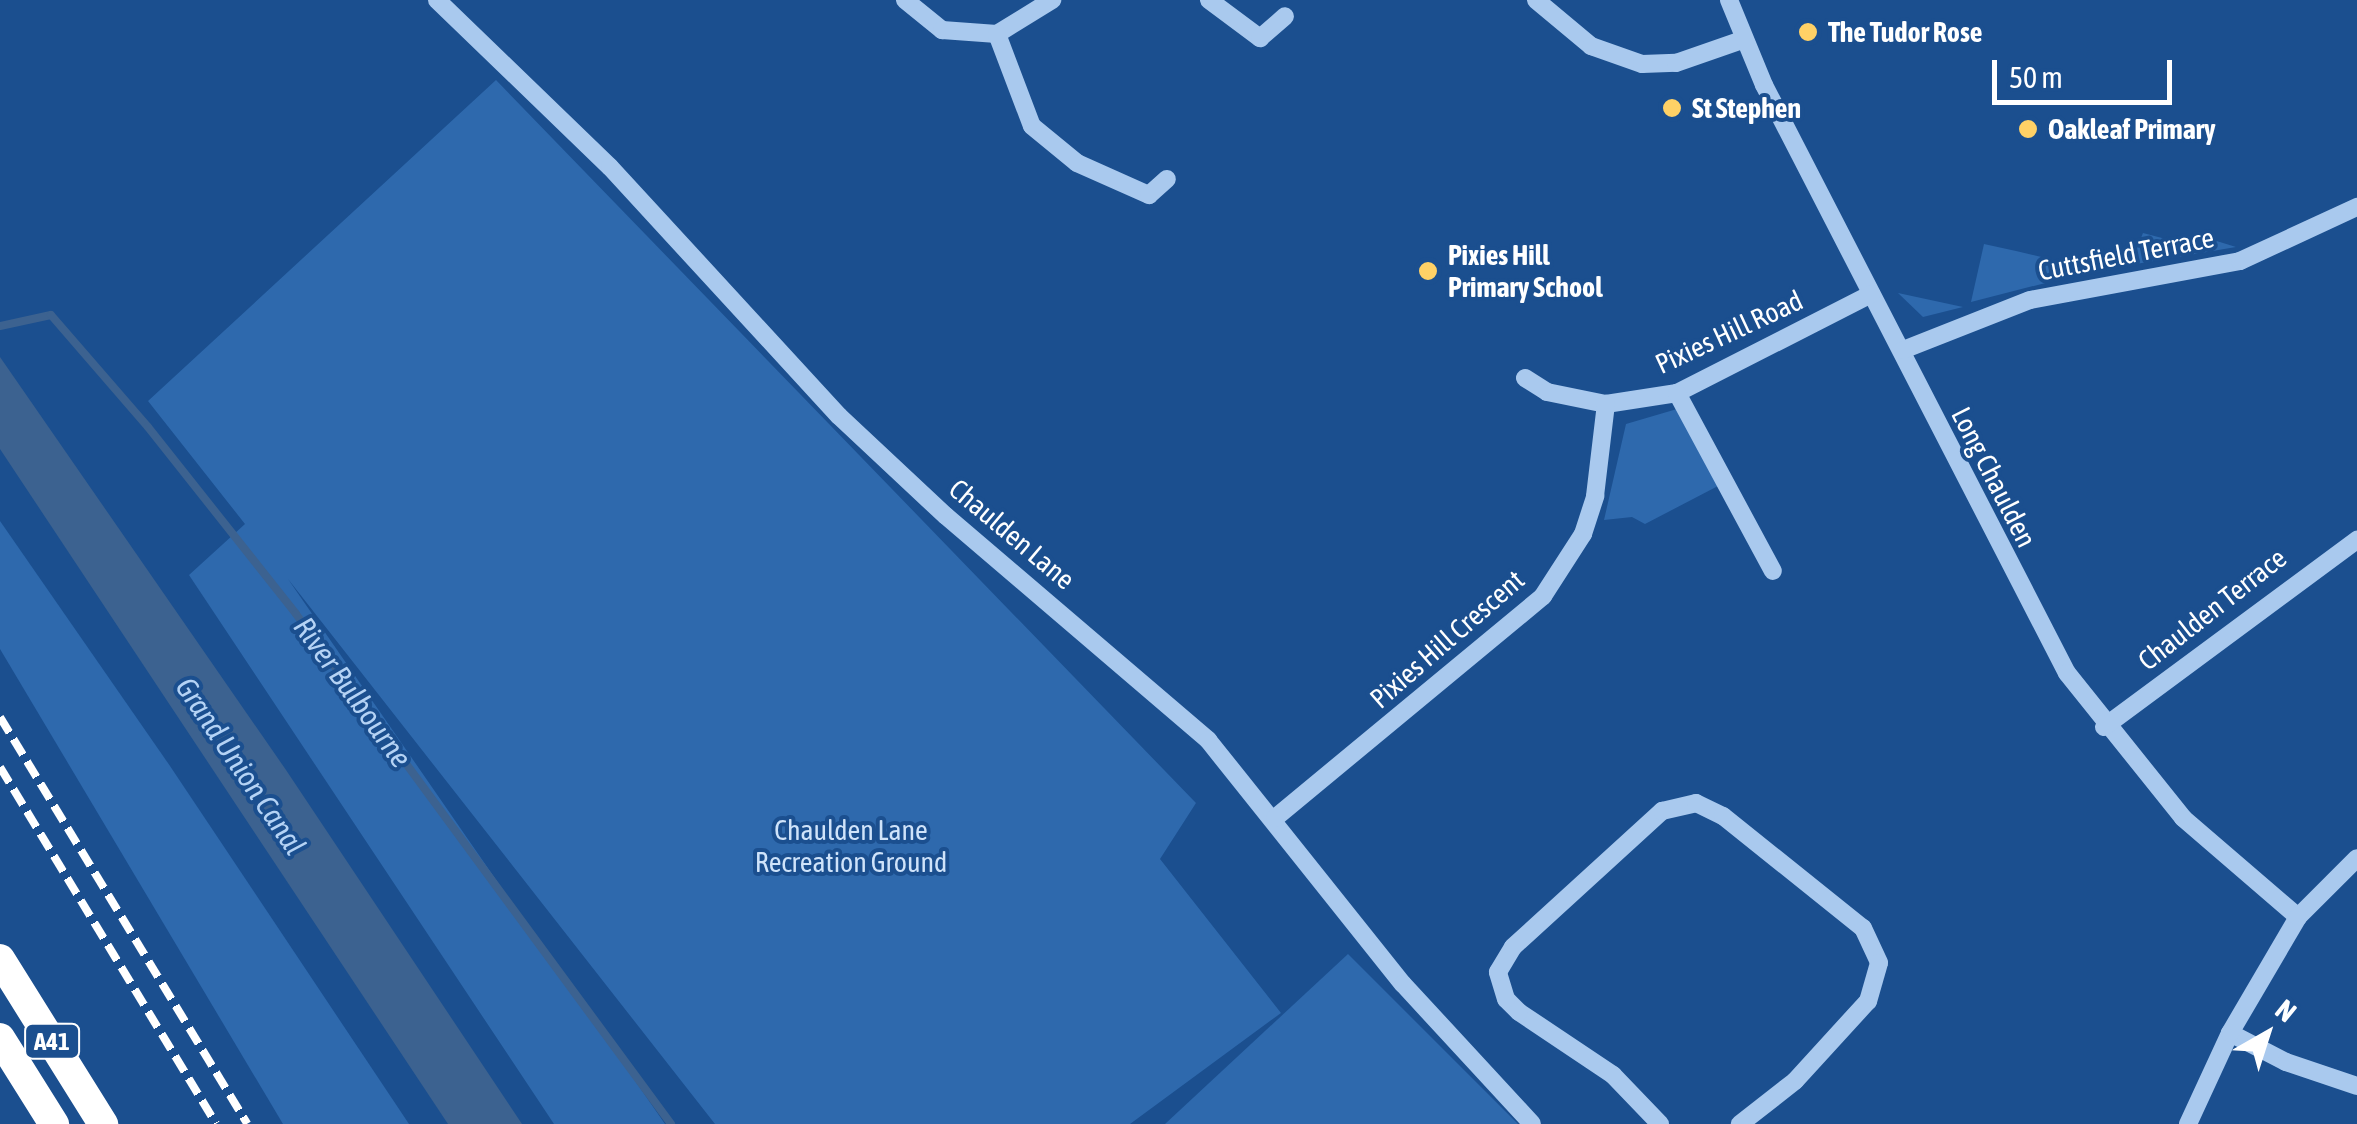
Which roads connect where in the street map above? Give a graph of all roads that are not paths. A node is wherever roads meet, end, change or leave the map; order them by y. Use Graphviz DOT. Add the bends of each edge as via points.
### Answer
graph roads {
  1 [pos="438,0"];
  2 [pos="905,0"];
  3 [pos="1052,0"];
  4 [pos="1208,0"];
  5 [pos="1536,0"];
  6 [pos="1730,0"];
  7 [pos="1285,16"];
  8 [pos="997,34"];
  9 [pos="1742,40"];
  10 [pos="1167,180"];
  11 [pos="2357,208"];
  12 [pos="1871,294"];
  13 [pos="1903,350"];
  14 [pos="1525,378"];
  15 [pos="1677,393"];
  16 [pos="1606,404"];
  17 [pos="2357,540"];
  18 [pos="1773,571"];
  19 [pos="2104,727"];
  20 [pos="1275,818"];
  21 [pos="2357,858"];
  22 [pos="2298,917"];
  23 [pos="0,959"];
  24 [pos="2230,1033"];
  25 [pos="0,1038"];
  26 [pos="2357,1086"];
  27 [pos="54,1124"];
  28 [pos="103,1124"];
  29 [pos="1532,1124"];
  30 [pos="1660,1124"];
  31 [pos="1740,1124"];
  32 [pos="2188,1124"];
  1 -- 20 [label="street, Chaulden Lane" via="610,167 839,416 1208,740"];
  2 -- 8 [label="street" via="942,30"];
  3 -- 8 [label="street"];
  4 -- 7 [label="street" via="1260,38"];
  5 -- 9 [label="street" via="1591,46 1642,64 1676,62"];
  6 -- 9 [label="street, Long Chaulden"];
  8 -- 10 [label="street" via="1032,126 1077,163 1149,194"];
  9 -- 12 [label="street, Long Chaulden"];
  11 -- 13 [label="street, Cuttsfield Terrace" via="2240,261 2030,300"];
  12 -- 13 [label="street, Long Chaulden"];
  12 -- 15 [label="street, Pixies Hill Road"];
  13 -- 19 [label="street, Long Chaulden" via="2014,578"];
  14 -- 16 [label="street" via="1567,399"];
  15 -- 16 [label="street, Pixies Hill Road"];
  15 -- 18 [label="street"];
  16 -- 20 [label="street, Pixies Hill Crescent" via="1591,509 1543,596"];
  17 -- 19 [label="street, Chaulden Terrace"];
  19 -- 22 [label="street, Long Chaulden" via="2182,818"];
  20 -- 29 [label="street, Chaulden Lane" via="1404,984"];
  21 -- 22 [label="street"];
  22 -- 24 [label="street"];
  23 -- 28 [label="highway, A41"];
  24 -- 26 [label="street" via="2286,1062"];
  24 -- 32 [label="street"];
  25 -- 27 [label="highway, A41"];
  30 -- 31 [label="street" via="1613,1075 1519,1012 1506,999 1498,972 1513,948 1662,811 1696,803 1723,816 1863,928 1880,963 1868,1001 1796,1081"];
}
